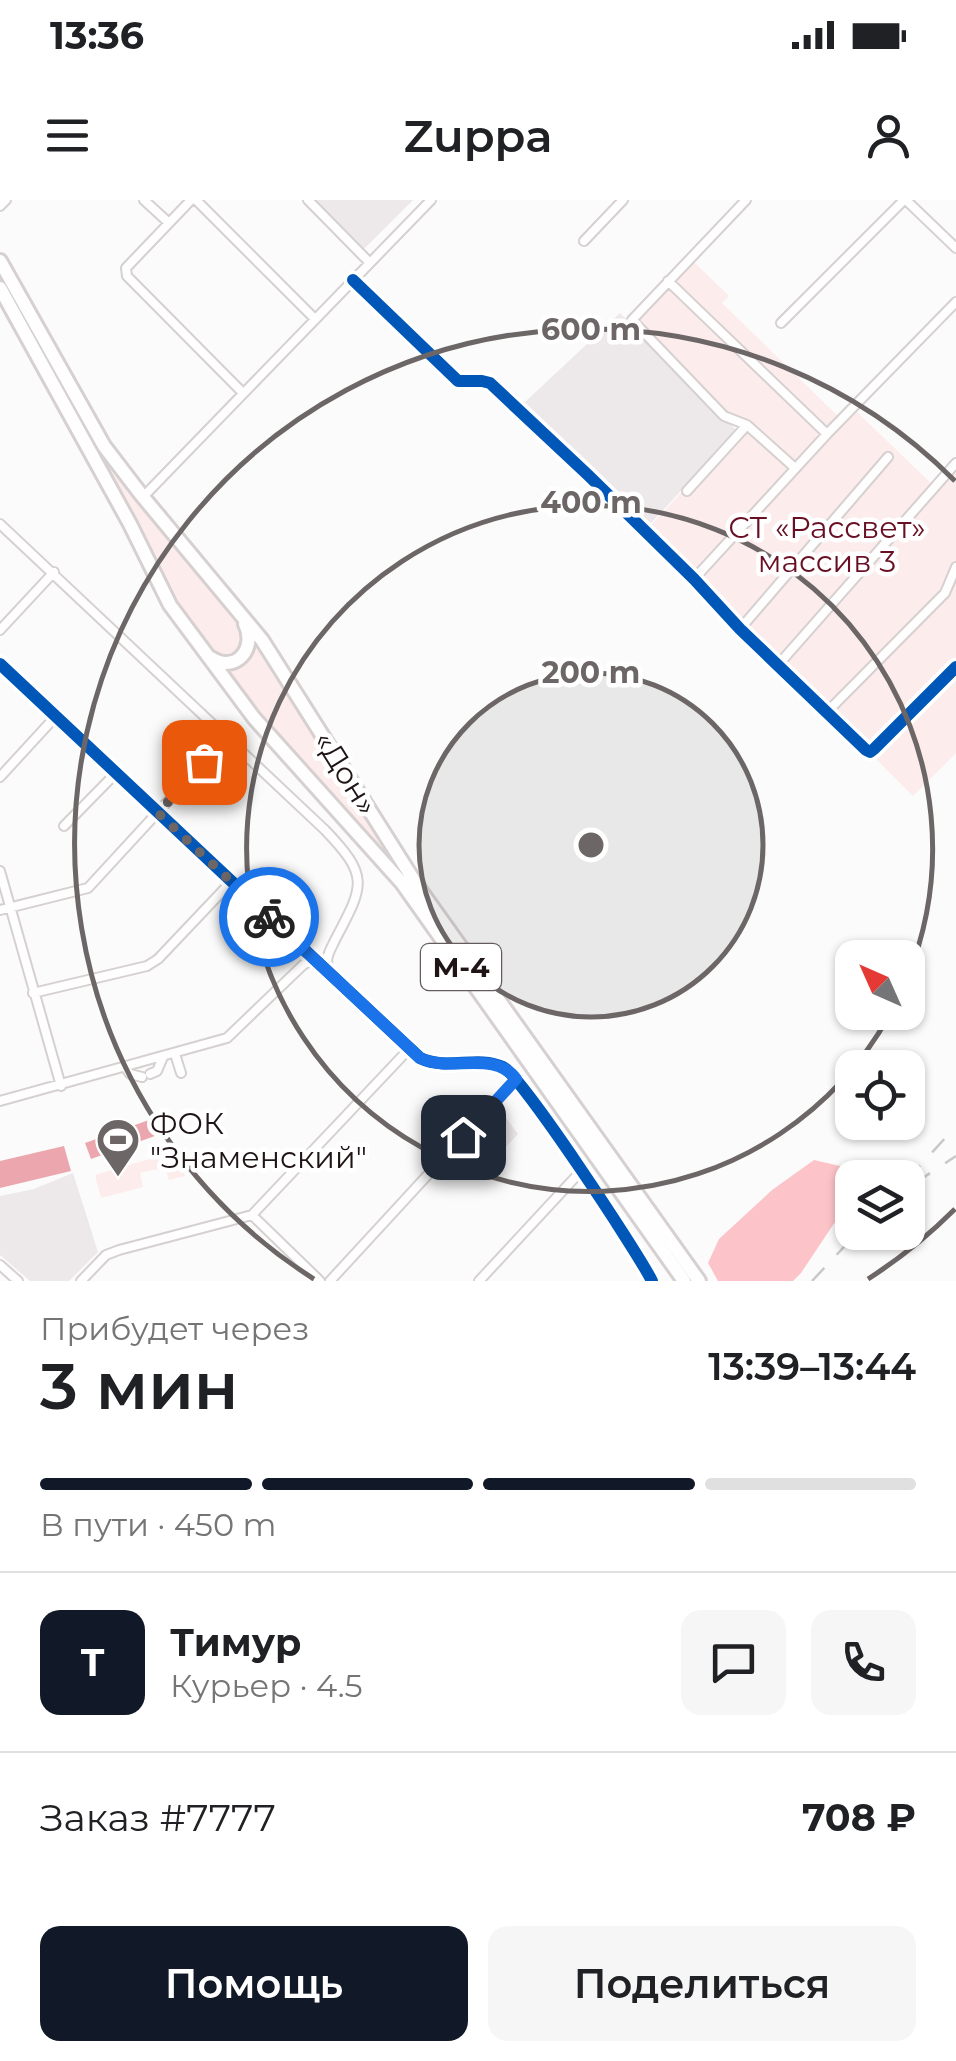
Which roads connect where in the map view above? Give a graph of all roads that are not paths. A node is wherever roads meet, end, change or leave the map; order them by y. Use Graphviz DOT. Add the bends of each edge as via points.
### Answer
graph roads {
  1 [pos="6,200"];
  2 [pos="144,200"];
  3 [pos="193,200"];
  4 [pos="308,200"];
  5 [pos="432,200"];
  6 [pos="623,200"];
  7 [pos="746,200"];
  8 [pos="905,200"];
  9 [pos="0,206"];
  10 [pos="168,223"];
  11 [pos="584,241"];
  12 [pos="956,248"];
  13 [pos="0,253"];
  14 [pos="370,263"];
  15 [pos="2,264"];
  16 [pos="353,280"];
  17 [pos="668,281"];
  18 [pos="0,288"];
  19 [pos="956,302"];
  20 [pos="315,320"];
  21 [pos="781,323"];
  22 [pos="243,392"];
  23 [pos="747,425"];
  24 [pos="827,434"];
  25 [pos="888,456"];
  26 [pos="956,463"];
  27 [pos="795,468"];
  28 [pos="687,492"];
  29 [pos="144,498"];
  30 [pos="0,524"];
  31 [pos="202,566"];
  32 [pos="956,567"];
  33 [pos="54,572"];
  34 [pos="694,578"];
  35 [pos="740,628"];
  36 [pos="0,630"];
  37 [pos="206,654"];
  38 [pos="0,664"];
  39 [pos="778,664"];
  40 [pos="956,667"];
  41 [pos="827,712"];
  42 [pos="56,716"];
  43 [pos="226,737"];
  44 [pos="116,773"];
  45 [pos="0,777"];
  46 [pos="158,813"];
  47 [pos="64,826"];
  48 [pos="0,871"];
  49 [pos="232,881"];
  50 [pos="5,909"];
  51 [pos="313,958"];
  52 [pos="330,973"];
  53 [pos="33,993"];
  54 [pos="409,1049"];
  55 [pos="175,1054"];
  56 [pos="163,1057"];
  57 [pos="126,1068"];
  58 [pos="181,1073"];
  59 [pos="516,1079"];
  60 [pos="61,1086"];
  61 [pos="0,1101"];
  62 [pos="581,1171"];
  63 [pos="252,1215"];
  64 [pos="0,1265"];
  65 [pos="18,1281"];
  66 [pos="81,1281"];
  67 [pos="320,1281"];
  68 [pos="330,1281"];
  69 [pos="479,1281"];
  70 [pos="652,1281"];
  71 [pos="684,1281"];
  72 [pos="699,1281"];
  1 -- 9 [label="street"];
  2 -- 10 [label="street"];
  3 -- 10 [label="street"];
  3 -- 20 [label="street"];
  4 -- 14 [label="street"];
  5 -- 14 [label="street"];
  6 -- 11 [label="street"];
  7 -- 17 [label="street"];
  8 -- 12 [label="street"];
  8 -- 21 [label="street"];
  10 -- 22 [label="street" via="126,268 127,276"];
  13 -- 15 [label="street"];
  14 -- 16 [label="street"];
  15 -- 29 [label="highway, «Дон» / М-4" via="81,409"];
  16 -- 20 [label="street"];
  16 -- 34 [label="street" via="458,381 490,384"];
  17 -- 23 [label="street" via="632,320 724,416"];
  17 -- 24 [label="street"];
  18 -- 37 [label="highway, «Дон» / М-4" via="170,605"];
  19 -- 24 [label="street"];
  20 -- 22 [label="street"];
  22 -- 29 [label="street"];
  23 -- 27 [label="street"];
  23 -- 28 [label="street"];
  24 -- 27 [label="street"];
  25 -- 35 [label="street"];
  26 -- 39 [label="street"];
  27 -- 34 [label="street"];
  29 -- 31 [label="highway, «Дон» / М-4"];
  30 -- 33 [label="street"];
  31 -- 37 [label="highway, М-4" via="250,635 238,660 224,664"];
  31 -- 72 [label="highway, «Дон» / М-4" via="262,640 420,890"];
  32 -- 41 [label="street" via="945,593"];
  33 -- 36 [label="street"];
  33 -- 43 [label="street"];
  34 -- 35 [label="street"];
  35 -- 39 [label="street"];
  37 -- 71 [label="highway, «Дон» / М-4" via="254,718 402,883"];
  38 -- 42 [label="street"];
  39 -- 41 [label="street"];
  40 -- 41 [label="street" via="870,752"];
  42 -- 44 [label="street"];
  42 -- 45 [label="street"];
  43 -- 46 [label="street"];
  43 -- 52 [label="street" via="325,830 358,874 356,897 326,958"];
  44 -- 46 [label="street"];
  44 -- 47 [label="street"];
  46 -- 49 [label="street"];
  46 -- 50 [label="street" via="88,888"];
  48 -- 50 [label="street"];
  49 -- 51 [label="street"];
  49 -- 53 [label="street" via="147,966"];
  50 -- 53 [label="street"];
  51 -- 52 [label="street"];
  51 -- 55 [label="street" via="227,1038"];
  52 -- 54 [label="street"];
  53 -- 60 [label="street"];
  54 -- 59 [label="street" via="431,1064 498,1064"];
  54 -- 63 [label="street"];
  55 -- 56 [label="street"];
  55 -- 58 [label="street"];
  56 -- 57 [label="street"];
  56 -- 57 [label="street" via="146,1075"];
  57 -- 60 [label="street"];
  59 -- 62 [label="street"];
  59 -- 68 [label="street"];
  60 -- 61 [label="street"];
  62 -- 69 [label="street"];
  62 -- 70 [label="street"];
  63 -- 66 [label="street" via="106,1255"];
  63 -- 67 [label="street"];
  64 -- 65 [label="street"];
}
